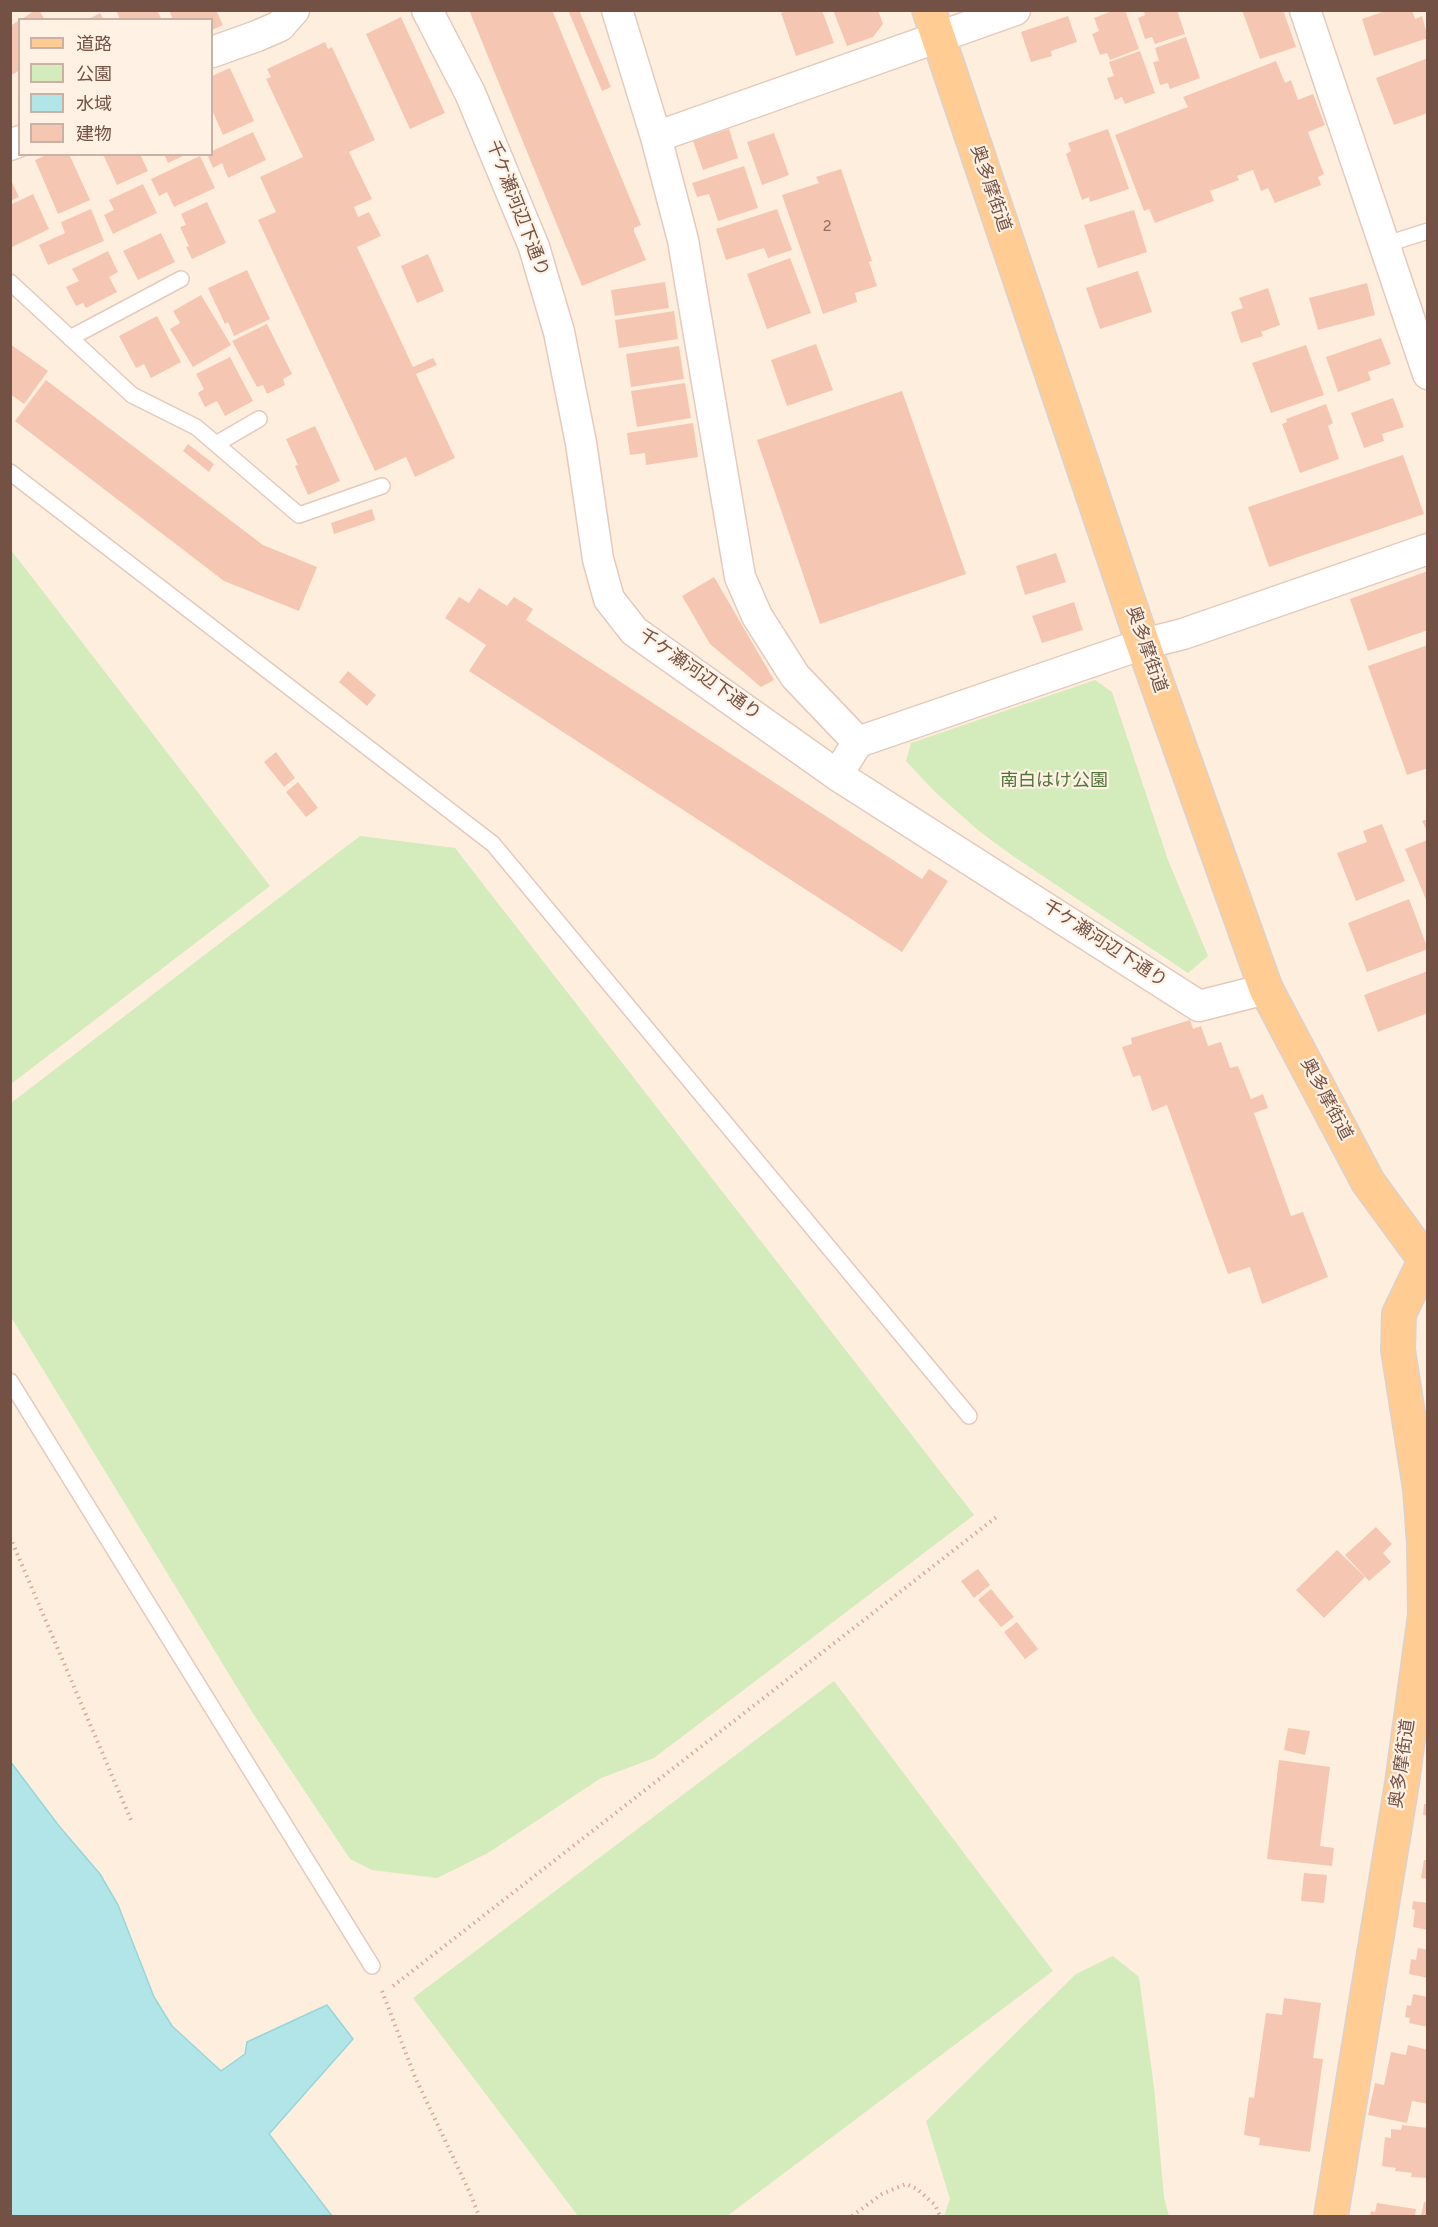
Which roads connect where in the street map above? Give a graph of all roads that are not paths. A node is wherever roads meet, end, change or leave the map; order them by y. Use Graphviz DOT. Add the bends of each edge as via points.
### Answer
graph roads {
  1 [pos="294,10"];
  2 [pos="427,10"];
  3 [pos="616,10"];
  4 [pos="1015,10"];
  5 [pos="1305,10"];
  6 [pos="933,24"];
  7 [pos="213,52"];
  8 [pos="656,137"];
  9 [pos="1428,231"];
  10 [pos="1384,245"];
  11 [pos="181,279"];
  12 [pos="10,282"];
  13 [pos="70,338"];
  14 [pos="1428,374"];
  15 [pos="259,419"];
  16 [pos="216,444"];
  17 [pos="10,472"];
  18 [pos="382,486"];
  19 [pos="1428,549"];
  20 [pos="1143,644"];
  21 [pos="858,742"];
  22 [pos="837,775"];
  23 [pos="1266,989"];
  24 [pos="1427,1260"];
  25 [pos="10,1381"];
  26 [pos="969,1416"];
  27 [pos="372,1966"];
  28 [pos="1331,2217"];
  1 -- 7 [label="street" via="280,26"];
  2 -- 22 [label="street, 千ケ瀬河辺下通り" via="470,93 534,247 559,332 598,559 609,599 634,631"];
  3 -- 8 [label="street"];
  4 -- 6 [label="street"];
  5 -- 10 [label="street"];
  6 -- 8 [label="street"];
  6 -- 20 [label="main road, 奥多摩街道"];
  8 -- 21 [label="street" via="683,240 740,577 757,616 795,676"];
  9 -- 10 [label="lane"];
  10 -- 14 [label="street"];
  11 -- 13 [label="lane"];
  12 -- 13 [label="lane"];
  13 -- 16 [label="lane" via="132,395 196,427"];
  15 -- 16 [label="lane"];
  16 -- 18 [label="lane" via="299,515"];
  17 -- 26 [label="lane" via="493,844"];
  19 -- 20 [label="street" via="1183,634"];
  20 -- 21 [label="street"];
  20 -- 23 [label="main road, 奥多摩街道"];
  21 -- 22 [label="street"];
  22 -- 23 [label="street, 千ケ瀬河辺下通り" via="1199,1006"];
  23 -- 24 [label="main road, 奥多摩街道" via="1368,1182"];
  24 -- 28 [label="main road, 奥多摩街道" via="1399,1314 1398,1350 1420,1490 1425,1615 1400,1795"];
  25 -- 27 [label="lane"];
}
